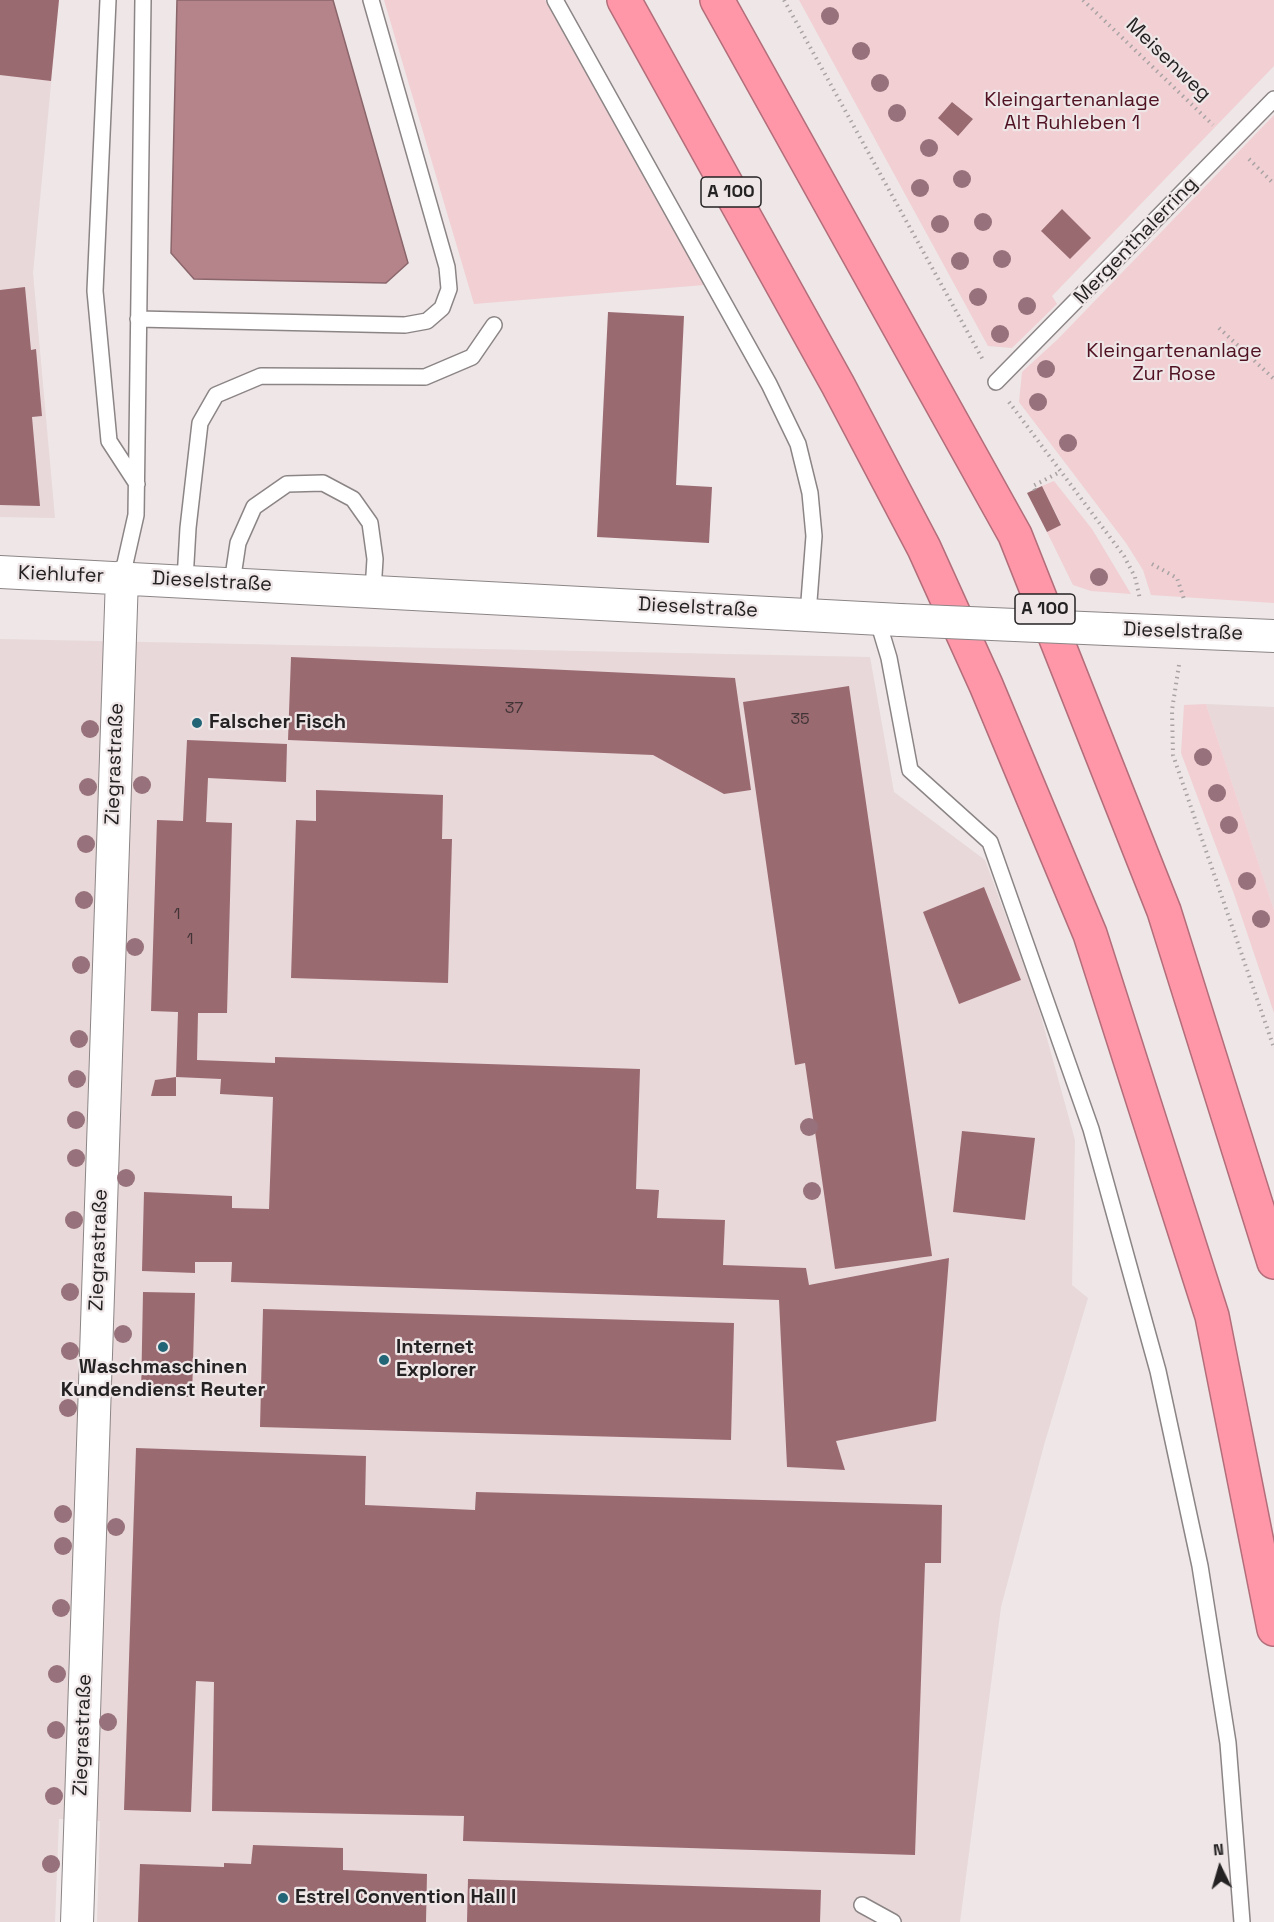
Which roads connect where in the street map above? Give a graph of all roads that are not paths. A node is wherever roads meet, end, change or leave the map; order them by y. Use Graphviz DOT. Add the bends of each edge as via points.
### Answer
graph roads {
  1 [pos="108,0"];
  2 [pos="143,0"];
  3 [pos="371,0"];
  4 [pos="555,0"];
  5 [pos="624,0"];
  6 [pos="717,0"];
  7 [pos="1274,99"];
  8 [pos="138,319"];
  9 [pos="494,325"];
  10 [pos="996,382"];
  11 [pos="136,484"];
  12 [pos="0,572"];
  13 [pos="122,577"];
  14 [pos="185,580"];
  15 [pos="232,583"];
  16 [pos="374,591"];
  17 [pos="808,614"];
  18 [pos="888,619"];
  19 [pos="1274,636"];
  20 [pos="1274,1262"];
  21 [pos="1274,1629"];
  22 [pos="862,1905"];
  23 [pos="77,1922"];
  24 [pos="893,1922"];
  25 [pos="1242,1922"];
  1 -- 11 [label="lane" via="94,291 109,441"];
  2 -- 8 [label="lane"];
  3 -- 8 [label="lane" via="447,267 448,289 442,308 427,321 405,326"];
  4 -- 17 [label="lane" via="769,384 798,444 810,493 814,536"];
  5 -- 21 [label="highway, A 100" via="924,548 1090,934 1212,1316"];
  6 -- 20 [label="highway, A 100" via="1015,535 1164,911"];
  7 -- 10 [label="lane, Mergenthalerring"];
  8 -- 11 [label="lane"];
  9 -- 14 [label="lane" via="472,357 425,377 261,376 216,395 201,423"];
  11 -- 13 [label="lane" via="136,514"];
  12 -- 13 [label="street, Kiehlufer"];
  13 -- 14 [label="street, Dieselstraße"];
  13 -- 23 [label="street, Ziegrastraße"];
  14 -- 15 [label="street, Dieselstraße"];
  15 -- 16 [label="street, Dieselstraße"];
  15 -- 16 [label="lane" via="238,543 255,507 287,484 323,483 353,499 370,523"];
  16 -- 17 [label="street, Dieselstraße"];
  17 -- 18 [label="street, Dieselstraße"];
  18 -- 19 [label="street, Dieselstraße, bridge"];
  18 -- 25 [label="lane" via="889,658 910,771 990,842 1094,1140 1158,1371 1200,1566 1228,1743"];
  22 -- 24 [label="lane"];
}
